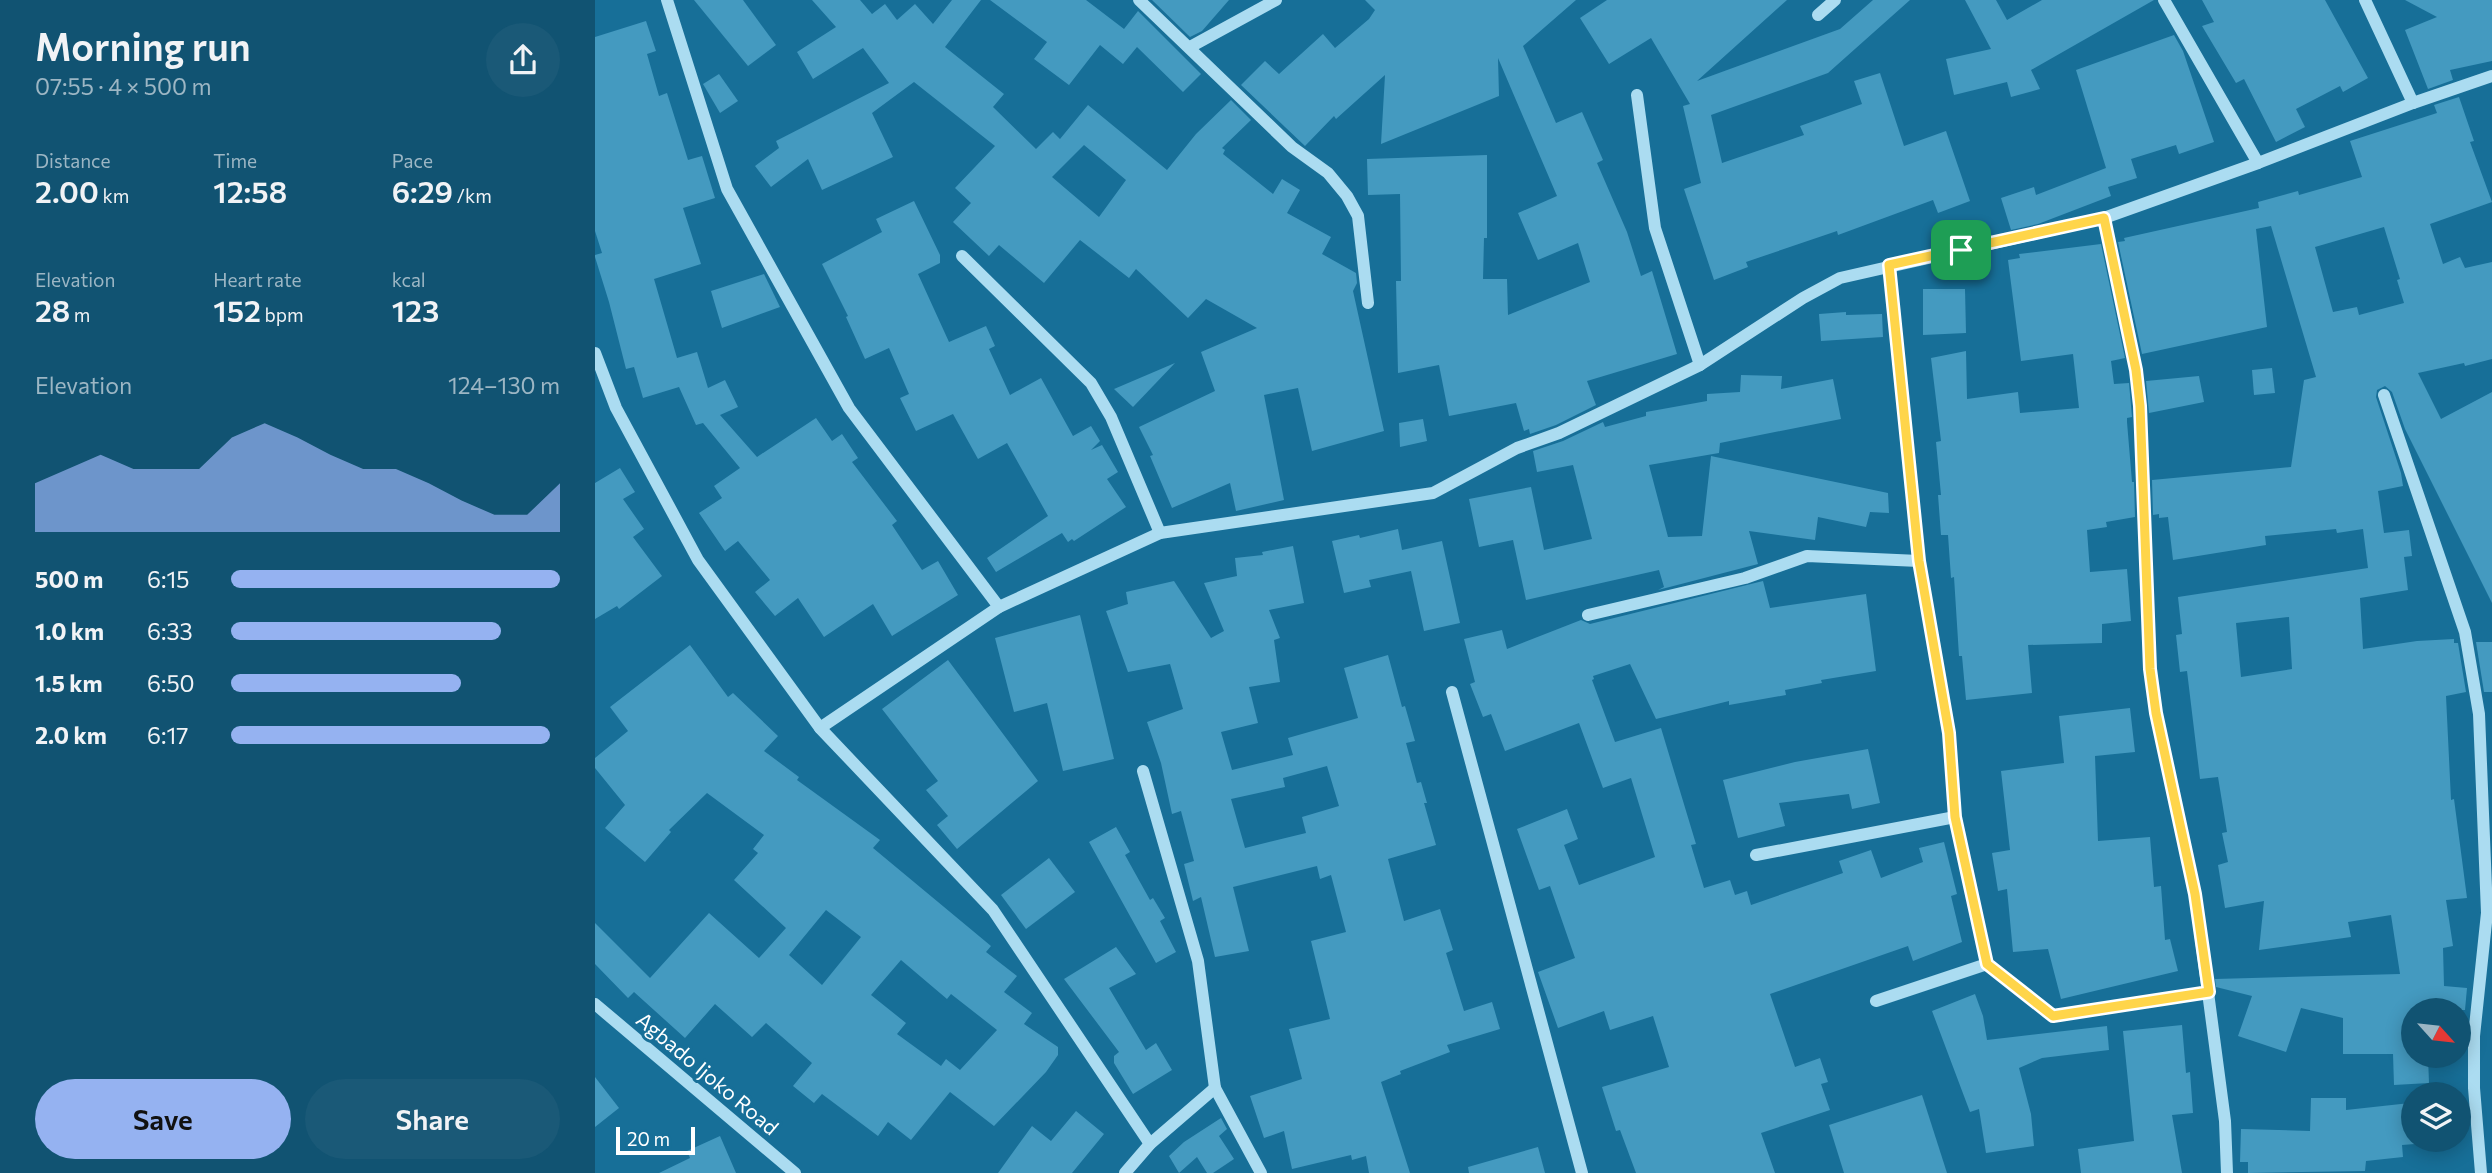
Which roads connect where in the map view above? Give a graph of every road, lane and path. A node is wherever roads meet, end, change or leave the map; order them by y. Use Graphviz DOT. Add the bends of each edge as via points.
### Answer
graph roads {
  1 [pos="667,0"];
  2 [pos="1139,0"];
  3 [pos="1276,0"];
  4 [pos="1835,0"];
  5 [pos="2164,0"];
  6 [pos="2365,0"];
  7 [pos="1818,15"];
  8 [pos="1190,47"];
  9 [pos="2492,76"];
  10 [pos="1637,95"];
  11 [pos="2413,103"];
  12 [pos="2258,163"];
  13 [pos="2104,218"];
  14 [pos="962,256"];
  15 [pos="1889,265"];
  16 [pos="1368,303"];
  17 [pos="595,353"];
  18 [pos="1700,365"];
  19 [pos="2384,395"];
  20 [pos="1160,533"];
  21 [pos="1919,561"];
  22 [pos="999,607"];
  23 [pos="1588,615"];
  24 [pos="1452,692"];
  25 [pos="820,728"];
  26 [pos="1143,771"];
  27 [pos="1955,817"];
  28 [pos="1756,855"];
  29 [pos="1987,964"];
  30 [pos="2209,992"];
  31 [pos="1876,1001"];
  32 [pos="595,1004"];
  33 [pos="1215,1088"];
  34 [pos="1150,1144"];
  35 [pos="795,1173"];
  36 [pos="1125,1173"];
  37 [pos="1261,1173"];
  38 [pos="1582,1173"];
  39 [pos="2227,1173"];
  40 [pos="2481,1173"];
  1 -- 22 [label="street" via="727,189 849,408"];
  2 -- 8 [label="street"];
  3 -- 8 [label="street"];
  4 -- 7 [label="street"];
  5 -- 12 [label="street"];
  6 -- 11 [label="street"];
  8 -- 16 [label="street" via="1292,147 1328,173 1347,196 1358,216"];
  9 -- 11 [label="street"];
  10 -- 18 [label="street" via="1655,228"];
  11 -- 12 [label="street"];
  12 -- 13 [label="street"];
  13 -- 15 [label="street"];
  13 -- 30 [label="street" via="2139,394 2150,669 2195,894"];
  14 -- 20 [label="street" via="1091,383 1111,417"];
  15 -- 18 [label="street" via="1840,278"];
  15 -- 21 [label="street"];
  17 -- 25 [label="street" via="616,408 698,560"];
  18 -- 20 [label="street" via="1559,433 1517,448 1433,493"];
  19 -- 40 [label="street" via="2465,632 2479,714 2487,913 2475,1036"];
  20 -- 22 [label="street"];
  21 -- 23 [label="street" via="1807,556 1745,578"];
  21 -- 27 [label="street" via="1949,733"];
  22 -- 25 [label="street"];
  24 -- 38 [label="street"];
  25 -- 34 [label="street" via="993,910"];
  26 -- 33 [label="street" via="1198,961"];
  27 -- 28 [label="street"];
  27 -- 29 [label="street"];
  29 -- 30 [label="street" via="2053,1016"];
  29 -- 31 [label="street"];
  30 -- 39 [label="street"];
  32 -- 35 [label="street, Agbado Ijoko Road"];
  33 -- 34 [label="street"];
  33 -- 37 [label="street"];
  34 -- 36 [label="street"];
}
